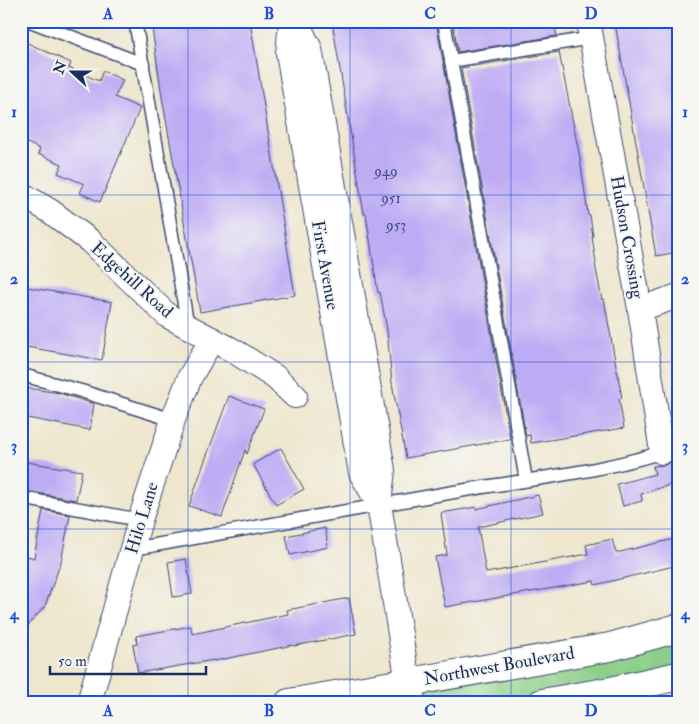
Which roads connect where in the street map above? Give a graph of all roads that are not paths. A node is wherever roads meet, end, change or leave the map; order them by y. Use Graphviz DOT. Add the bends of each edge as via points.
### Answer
graph roads {
  1 [pos="30,21"];
  2 [pos="135,21"];
  3 [pos="291,21"];
  4 [pos="296,21"];
  5 [pos="444,21"];
  6 [pos="591,30"];
  7 [pos="451,61"];
  8 [pos="143,64"];
  9 [pos="21,194"];
  10 [pos="678,296"];
  11 [pos="640,309"];
  12 [pos="188,327"];
  13 [pos="212,339"];
  14 [pos="21,379"];
  15 [pos="295,396"];
  16 [pos="173,420"];
  17 [pos="670,450"];
  18 [pos="526,480"];
  19 [pos="21,498"];
  20 [pos="379,504"];
  21 [pos="140,520"];
  22 [pos="133,549"];
  23 [pos="678,628"];
  24 [pos="678,676"];
  25 [pos="410,693"];
  26 [pos="608,697"];
  27 [pos="89,703"];
  28 [pos="289,703"];
  29 [pos="542,703"];
  1 -- 8 [label="lane"];
  2 -- 8 [label="lane"];
  3 -- 20 [label="street, First Avenue" via="288,54 360,473"];
  4 -- 20 [label="street, First Avenue" via="310,49 383,470"];
  5 -- 7 [label="lane"];
  6 -- 7 [label="lane"];
  6 -- 11 [label="street, Hudson Crossing"];
  7 -- 18 [label="lane"];
  8 -- 12 [label="lane"];
  9 -- 12 [label="street, Edgehill Road" via="90,241 168,316"];
  10 -- 11 [label="street"];
  11 -- 17 [label="street, Hudson Crossing"];
  12 -- 13 [label="street, Edgehill Road"];
  13 -- 15 [label="street, Edgehill Road" via="275,377"];
  13 -- 16 [label="street, Hilo Lane" via="190,377"];
  14 -- 16 [label="lane" via="26,376"];
  16 -- 21 [label="street, Hilo Lane"];
  17 -- 18 [label="lane" via="604,467"];
  18 -- 20 [label="lane"];
  19 -- 21 [label="lane"];
  20 -- 22 [label="lane"];
  20 -- 25 [label="street, First Avenue"];
  21 -- 22 [label="street, Hilo Lane"];
  22 -- 27 [label="street, Hilo Lane"];
  23 -- 25 [label="main road, Northwest Boulevard"];
  24 -- 26 [label="main road"];
  25 -- 28 [label="main road, Northwest Boulevard"];
  26 -- 29 [label="main road"];
}
